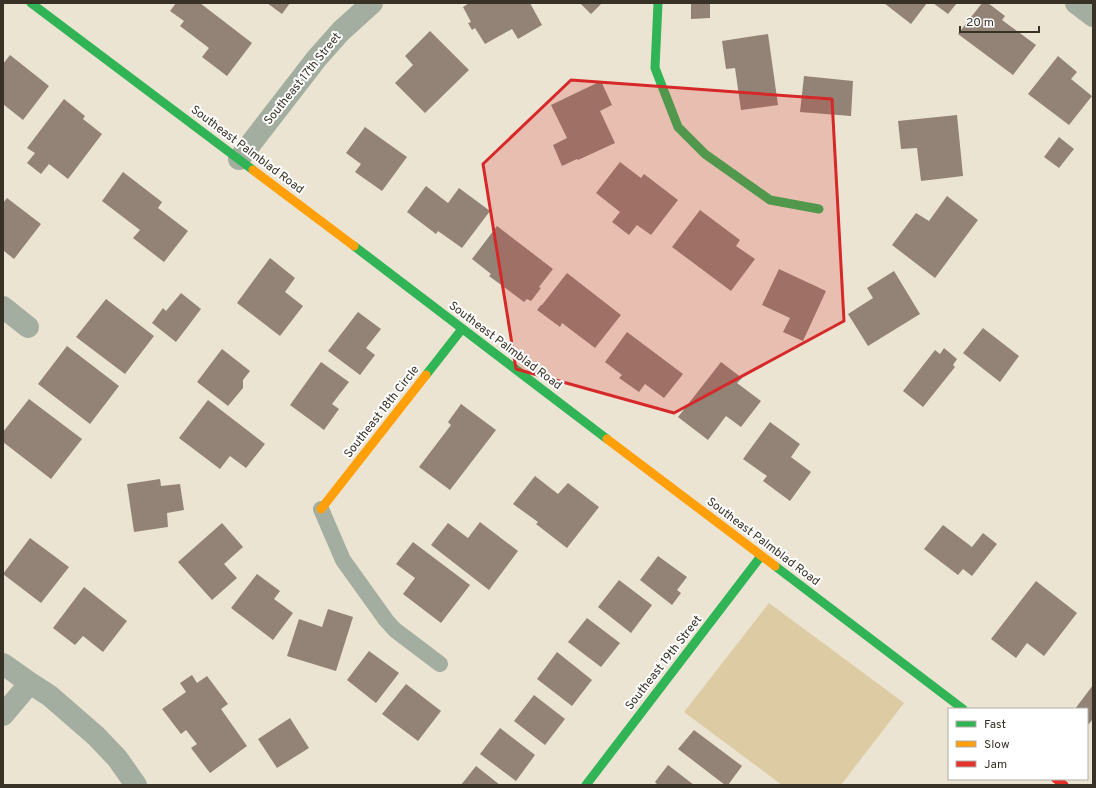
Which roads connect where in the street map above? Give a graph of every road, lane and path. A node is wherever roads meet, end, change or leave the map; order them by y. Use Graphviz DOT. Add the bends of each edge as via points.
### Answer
graph roads {
  1 [pos="31,3"];
  2 [pos="372,3"];
  3 [pos="658,3"];
  4 [pos="1076,3"];
  5 [pos="1093,16"];
  6 [pos="239,159"];
  7 [pos="819,209"];
  8 [pos="3,307"];
  9 [pos="28,327"];
  10 [pos="462,329"];
  11 [pos="321,509"];
  12 [pos="762,556"];
  13 [pos="3,664"];
  14 [pos="440,664"];
  15 [pos="30,683"];
  16 [pos="962,708"];
  17 [pos="3,715"];
  18 [pos="136,785"];
  19 [pos="586,785"];
  1 -- 6 [label="street, Southeast Palmblad Road"];
  2 -- 6 [label="street, Southeast 17th Street" via="341,31 317,58"];
  3 -- 7 [label="street" via="655,68 678,127 704,154 770,200"];
  4 -- 5 [label="street"];
  6 -- 10 [label="street, Southeast Palmblad Road"];
  8 -- 9 [label="street"];
  10 -- 11 [label="street, Southeast 18th Circle"];
  10 -- 12 [label="street, Southeast Palmblad Road"];
  11 -- 14 [label="lane" via="343,560 386,620 395,630"];
  12 -- 16 [label="street, Southeast Palmblad Road"];
  12 -- 19 [label="street, Southeast 19th Street"];
  13 -- 15 [label="street"];
  15 -- 17 [label="street"];
  15 -- 18 [label="street" via="50,696 96,736 117,758"];
}
